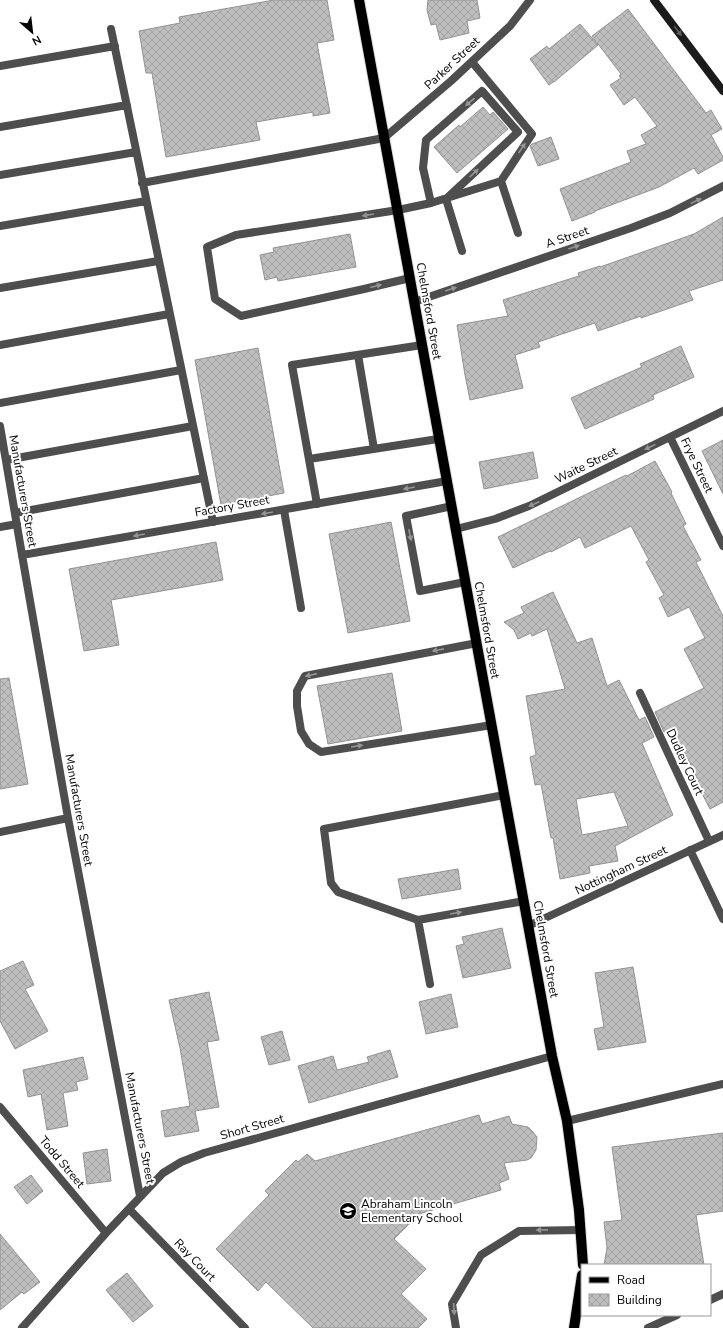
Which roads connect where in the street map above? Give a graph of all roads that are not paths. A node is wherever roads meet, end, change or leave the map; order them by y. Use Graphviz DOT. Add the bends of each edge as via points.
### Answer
graph roads {
  1 [pos="359,0"];
  2 [pos="530,0"];
  3 [pos="654,0"];
  4 [pos="111,29"];
  5 [pos="115,46"];
  6 [pos="472,62"];
  7 [pos="0,66"];
  8 [pos="723,91"];
  9 [pos="127,104"];
  10 [pos="0,127"];
  11 [pos="384,138"];
  12 [pos="136,152"];
  13 [pos="0,175"];
  14 [pos="501,181"];
  15 [pos="142,183"];
  16 [pos="723,186"];
  17 [pos="446,199"];
  18 [pos="146,201"];
  19 [pos="431,204"];
  20 [pos="398,210"];
  21 [pos="0,226"];
  22 [pos="518,233"];
  23 [pos="462,251"];
  24 [pos="158,261"];
  25 [pos="410,278"];
  26 [pos="0,288"];
  27 [pos="414,302"];
  28 [pos="169,314"];
  29 [pos="0,345"];
  30 [pos="422,345"];
  31 [pos="358,355"];
  32 [pos="181,370"];
  33 [pos="0,403"];
  34 [pos="723,411"];
  35 [pos="0,426"];
  36 [pos="193,426"];
  37 [pos="670,437"];
  38 [pos="438,439"];
  39 [pos="374,449"];
  40 [pos="309,459"];
  41 [pos="6,460"];
  42 [pos="204,478"];
  43 [pos="447,481"];
  44 [pos="317,504"];
  45 [pos="452,506"];
  46 [pos="284,510"];
  47 [pos="15,513"];
  48 [pos="213,522"];
  49 [pos="17,524"];
  50 [pos="0,527"];
  51 [pos="456,529"];
  52 [pos="723,546"];
  53 [pos="22,555"];
  54 [pos="466,582"];
  55 [pos="300,608"];
  56 [pos="477,643"];
  57 [pos="640,693"];
  58 [pos="492,725"];
  59 [pos="504,796"];
  60 [pos="68,818"];
  61 [pos="0,832"];
  62 [pos="723,835"];
  63 [pos="709,841"];
  64 [pos="690,850"];
  65 [pos="524,901"];
  66 [pos="723,919"];
  67 [pos="418,920"];
  68 [pos="528,926"];
  69 [pos="430,984"];
  70 [pos="552,1056"];
  71 [pos="723,1084"];
  72 [pos="0,1106"];
  73 [pos="567,1122"];
  74 [pos="140,1196"];
  75 [pos="128,1209"];
  76 [pos="581,1230"];
  77 [pos="106,1234"];
  78 [pos="583,1264"];
  79 [pos="581,1282"];
  80 [pos="723,1294"];
  81 [pos="711,1300"];
  82 [pos="675,1316"];
  83 [pos="22,1328"];
  84 [pos="245,1328"];
  85 [pos="456,1328"];
  86 [pos="574,1328"];
  87 [pos="648,1328"];
  1 -- 11 [label="main road, Chelmsford Street"];
  2 -- 6 [label="street, Parker Street" via="510,26"];
  3 -- 8 [label="street, one-way"];
  4 -- 5 [label="street"];
  5 -- 7 [label="street"];
  5 -- 9 [label="street"];
  6 -- 11 [label="street, Parker Street"];
  14 -- 6 [label="street, one-way" via="532,134"];
  9 -- 10 [label="street"];
  9 -- 12 [label="street"];
  11 -- 15 [label="street"];
  11 -- 20 [label="main road, Chelmsford Street"];
  12 -- 13 [label="street"];
  12 -- 15 [label="street"];
  14 -- 17 [label="street"];
  14 -- 22 [label="street"];
  15 -- 18 [label="street"];
  27 -- 16 [label="street, A Street, one-way" via="670,213"];
  17 -- 19 [label="street"];
  17 -- 19 [label="street, one-way" via="518,132 482,91 426,140 423,168"];
  17 -- 23 [label="street"];
  18 -- 21 [label="street"];
  18 -- 24 [label="street"];
  19 -- 20 [label="street"];
  20 -- 25 [label="main road, Chelmsford Street"];
  20 -- 25 [label="street, one-way" via="236,235 207,247 215,299 241,316"];
  24 -- 26 [label="street"];
  24 -- 28 [label="street"];
  25 -- 27 [label="main road, Chelmsford Street"];
  27 -- 30 [label="main road, Chelmsford Street"];
  28 -- 29 [label="street"];
  28 -- 32 [label="street"];
  30 -- 31 [label="street"];
  30 -- 38 [label="main road, Chelmsford Street"];
  31 -- 39 [label="street"];
  31 -- 40 [label="street" via="292,365"];
  32 -- 33 [label="street"];
  32 -- 36 [label="street"];
  34 -- 37 [label="street, Waite Street"];
  35 -- 41 [label="street, Manufacturers Street"];
  36 -- 41 [label="street"];
  36 -- 42 [label="street"];
  37 -- 51 [label="street, Waite Street, one-way" via="529,506 495,520"];
  37 -- 52 [label="street, Frye Street"];
  38 -- 39 [label="street"];
  38 -- 43 [label="main road, Chelmsford Street"];
  39 -- 40 [label="street"];
  40 -- 44 [label="street"];
  41 -- 47 [label="street, Manufacturers Street"];
  42 -- 47 [label="street"];
  42 -- 48 [label="street"];
  43 -- 44 [label="street, Factory Street, one-way"];
  43 -- 45 [label="main road, Chelmsford Street"];
  44 -- 46 [label="street, Factory Street"];
  45 -- 51 [label="main road, Chelmsford Street"];
  45 -- 54 [label="street, one-way" via="406,516 420,591"];
  46 -- 48 [label="street, Factory Street, one-way"];
  46 -- 55 [label="street"];
  47 -- 49 [label="street, Manufacturers Street"];
  48 -- 53 [label="street, Factory Street, one-way"];
  49 -- 50 [label="street"];
  49 -- 53 [label="street, Manufacturers Street"];
  51 -- 54 [label="main road, Chelmsford Street"];
  53 -- 60 [label="street, Manufacturers Street"];
  54 -- 56 [label="main road, Chelmsford Street"];
  56 -- 58 [label="main road, Chelmsford Street"];
  56 -- 58 [label="street, one-way" via="304,676 297,691 298,712 302,731 309,744 320,752"];
  57 -- 63 [label="street, Dudley Court"];
  58 -- 59 [label="main road, Chelmsford Street"];
  59 -- 65 [label="main road, Chelmsford Street"];
  59 -- 67 [label="street" via="324,829 331,883 338,892"];
  60 -- 61 [label="street"];
  60 -- 74 [label="street, Manufacturers Street"];
  62 -- 63 [label="street, Nottingham Street"];
  63 -- 64 [label="street, Nottingham Street"];
  64 -- 66 [label="street"];
  64 -- 68 [label="street, Nottingham Street"];
  67 -- 65 [label="street, one-way"];
  65 -- 68 [label="main road, Chelmsford Street"];
  67 -- 69 [label="street"];
  68 -- 70 [label="main road, Chelmsford Street"];
  70 -- 73 [label="main road, Chelmsford Street"];
  70 -- 74 [label="street, Short Street" via="204,1153 181,1162 163,1174"];
  71 -- 73 [label="street"];
  72 -- 77 [label="street, Todd Street"];
  73 -- 76 [label="main road, Chelmsford Street"];
  74 -- 75 [label="street, Short Street"];
  75 -- 77 [label="street, Short Street"];
  75 -- 84 [label="street, Ray Court"];
  76 -- 78 [label="main road, Chelmsford Street"];
  76 -- 85 [label="street, one-way" via="519,1231 481,1255 452,1304"];
  77 -- 83 [label="street, Short Street"];
  79 -- 86 [label="main road"];
  80 -- 81 [label="street"];
  82 -- 87 [label="street"];
}
